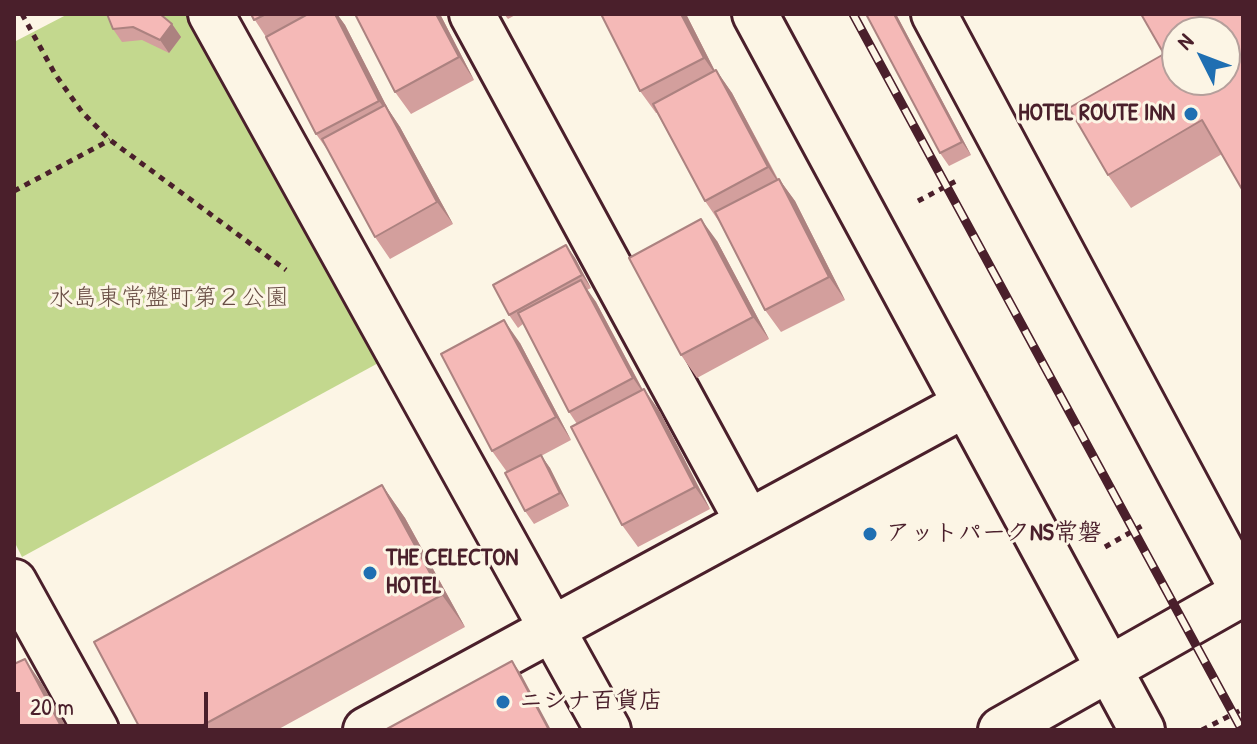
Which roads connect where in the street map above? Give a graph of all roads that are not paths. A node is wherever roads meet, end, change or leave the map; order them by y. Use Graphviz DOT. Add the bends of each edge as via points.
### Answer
graph roads {
  1 [pos="211,14"];
  2 [pos="472,14"];
  3 [pos="755,14"];
  4 [pos="934,14"];
  5 [pos="966,404"];
  6 [pos="748,522"];
  7 [pos="14,582"];
  8 [pos="1243,592"];
  9 [pos="552,628"];
  10 [pos="1109,669"];
  11 [pos="96,730"];
  12 [pos="366,730"];
  13 [pos="608,730"];
  14 [pos="1001,730"];
  15 [pos="1142,730"];
  1 -- 9 [label="street"];
  2 -- 6 [label="street"];
  3 -- 5 [label="street"];
  4 -- 8 [label="street"];
  5 -- 6 [label="street"];
  5 -- 10 [label="street"];
  6 -- 9 [label="street"];
  7 -- 11 [label="street"];
  8 -- 10 [label="street"];
  9 -- 12 [label="street"];
  9 -- 13 [label="street"];
  10 -- 14 [label="street"];
  10 -- 15 [label="street"];
}
